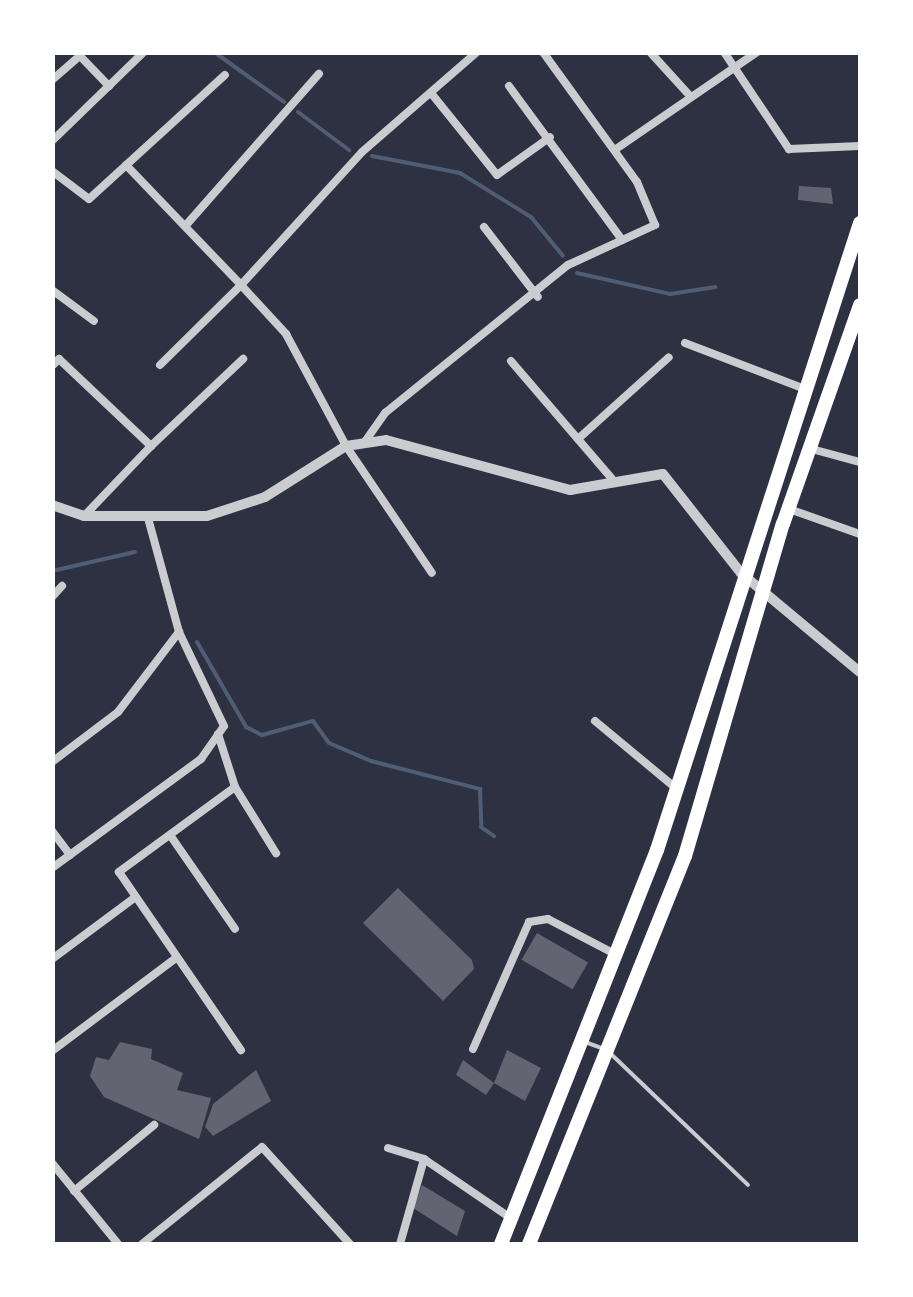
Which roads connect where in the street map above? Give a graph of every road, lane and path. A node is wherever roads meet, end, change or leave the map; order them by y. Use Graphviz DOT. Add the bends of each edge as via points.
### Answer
graph roads {
  1 [pos="144,52"];
  2 [pos="477,52"];
  3 [pos="544,52"];
  4 [pos="650,52"];
  5 [pos="724,52"];
  6 [pos="757,52"];
  7 [pos="732,67"];
  8 [pos="319,74"];
  9 [pos="225,75"];
  10 [pos="52,80"];
  11 [pos="109,86"];
  12 [pos="510,86"];
  13 [pos="431,93"];
  14 [pos="690,96"];
  15 [pos="550,137"];
  16 [pos="52,140"];
  17 [pos="860,146"];
  18 [pos="616,149"];
  19 [pos="126,165"];
  20 [pos="52,171"];
  21 [pos="860,223"];
  22 [pos="187,224"];
  23 [pos="484,227"];
  24 [pos="622,240"];
  25 [pos="241,285"];
  26 [pos="52,290"];
  27 [pos="538,297"];
  28 [pos="860,305"];
  29 [pos="94,321"];
  30 [pos="685,343"];
  31 [pos="669,357"];
  32 [pos="243,359"];
  33 [pos="511,360"];
  34 [pos="160,365"];
  35 [pos="52,366"];
  36 [pos="802,388"];
  37 [pos="578,439"];
  38 [pos="364,444"];
  39 [pos="151,446"];
  40 [pos="346,446"];
  41 [pos="808,448"];
  42 [pos="860,462"];
  43 [pos="612,479"];
  44 [pos="52,505"];
  45 [pos="788,509"];
  46 [pos="84,516"];
  47 [pos="148,518"];
  48 [pos="860,534"];
  49 [pos="741,572"];
  50 [pos="432,573"];
  51 [pos="62,586"];
  52 [pos="762,593"];
  53 [pos="52,597"];
  54 [pos="179,632"];
  55 [pos="860,672"];
  56 [pos="595,721"];
  57 [pos="218,734"];
  58 [pos="52,762"];
  59 [pos="234,787"];
  60 [pos="677,788"];
  61 [pos="52,830"];
  62 [pos="170,835"];
  63 [pos="276,853"];
  64 [pos="70,855"];
  65 [pos="52,868"];
  66 [pos="134,898"];
  67 [pos="235,929"];
  68 [pos="616,954"];
  69 [pos="176,958"];
  70 [pos="52,959"];
  71 [pos="581,1040"];
  72 [pos="240,1050"];
  73 [pos="473,1050"];
  74 [pos="606,1050"];
  75 [pos="52,1051"];
  76 [pos="154,1125"];
  77 [pos="388,1148"];
  78 [pos="424,1159"];
  79 [pos="52,1163"];
  80 [pos="748,1185"];
  81 [pos="74,1191"];
  82 [pos="509,1218"];
  83 [pos="118,1244"];
  84 [pos="142,1244"];
  85 [pos="350,1244"];
  86 [pos="400,1244"];
  87 [pos="500,1244"];
  88 [pos="529,1244"];
  1 -- 11 [label="street"];
  2 -- 13 [label="street"];
  3 -- 18 [label="street"];
  4 -- 14 [label="street"];
  5 -- 7 [label="street"];
  6 -- 7 [label="street"];
  7 -- 14 [label="street"];
  7 -- 17 [label="street" via="789,149"];
  8 -- 22 [label="street"];
  9 -- 19 [label="street"];
  10 -- 11 [label="street" via="80,56"];
  11 -- 16 [label="street"];
  12 -- 15 [label="street"];
  13 -- 15 [label="street" via="497,175"];
  13 -- 25 [label="street" via="362,152"];
  14 -- 18 [label="street"];
  15 -- 24 [label="street"];
  18 -- 24 [label="street" via="655,225"];
  19 -- 20 [label="street" via="89,199"];
  19 -- 22 [label="street"];
  21 -- 36 [label="highway"];
  22 -- 25 [label="street"];
  23 -- 27 [label="street"];
  24 -- 27 [label="street" via="568,265"];
  25 -- 34 [label="street"];
  25 -- 40 [label="street" via="286,334"];
  26 -- 29 [label="street"];
  27 -- 38 [label="street" via="385,413"];
  28 -- 41 [label="highway"];
  30 -- 36 [label="street"];
  31 -- 37 [label="street"];
  32 -- 39 [label="street"];
  33 -- 37 [label="street"];
  35 -- 39 [label="street" via="59,359"];
  36 -- 49 [label="highway"];
  37 -- 43 [label="street"];
  38 -- 40 [label="street"];
  38 -- 43 [label="street" via="386,440 570,490"];
  39 -- 46 [label="street"];
  40 -- 47 [label="street" via="265,498 207,516"];
  40 -- 50 [label="street"];
  41 -- 42 [label="street"];
  41 -- 45 [label="highway"];
  43 -- 49 [label="street" via="663,474"];
  44 -- 46 [label="street"];
  45 -- 48 [label="street"];
  45 -- 52 [label="highway"];
  46 -- 47 [label="street"];
  47 -- 54 [label="street"];
  49 -- 52 [label="street"];
  49 -- 60 [label="highway"];
  51 -- 53 [label="street"];
  52 -- 55 [label="street"];
  52 -- 74 [label="highway" via="685,856"];
  54 -- 57 [label="street" via="224,726"];
  54 -- 58 [label="street" via="118,712"];
  56 -- 60 [label="street"];
  57 -- 59 [label="street"];
  57 -- 64 [label="street" via="200,760"];
  59 -- 62 [label="street"];
  59 -- 63 [label="street"];
  60 -- 68 [label="highway"];
  61 -- 64 [label="street"];
  62 -- 66 [label="street" via="119,872"];
  62 -- 67 [label="street"];
  64 -- 65 [label="street"];
  66 -- 69 [label="street"];
  66 -- 70 [label="street"];
  68 -- 71 [label="highway"];
  68 -- 73 [label="street" via="548,919 529,922"];
  69 -- 72 [label="street"];
  69 -- 75 [label="street"];
  71 -- 74 [label="lane"];
  71 -- 82 [label="highway"];
  74 -- 80 [label="lane"];
  74 -- 88 [label="highway"];
  76 -- 81 [label="street"];
  77 -- 78 [label="street"];
  78 -- 82 [label="street"];
  78 -- 86 [label="street"];
  79 -- 81 [label="street"];
  81 -- 83 [label="street"];
  82 -- 87 [label="highway"];
  84 -- 85 [label="street" via="262,1148"];
}
